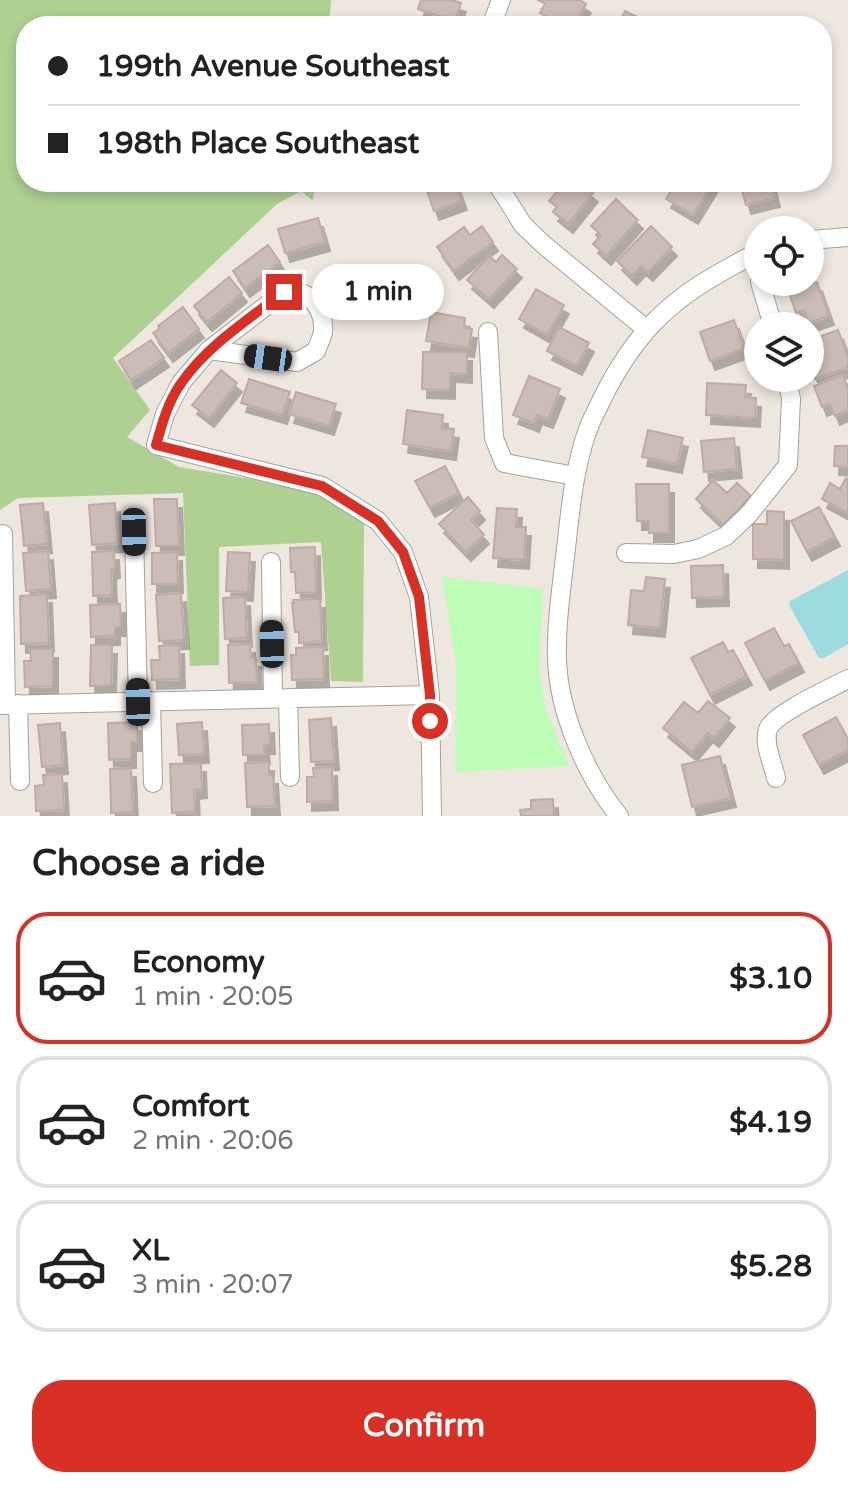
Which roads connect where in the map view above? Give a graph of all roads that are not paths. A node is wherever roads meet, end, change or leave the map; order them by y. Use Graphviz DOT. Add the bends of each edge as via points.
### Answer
graph roads {
  1 [pos="502,192"];
  2 [pos="848,237"];
  3 [pos="824,239"];
  4 [pos="744,260"];
  5 [pos="646,329"];
  6 [pos="488,332"];
  7 [pos="209,350"];
  8 [pos="790,392"];
  9 [pos="575,476"];
  10 [pos="134,532"];
  11 [pos="3,534"];
  12 [pos="626,553"];
  13 [pos="271,562"];
  14 [pos="848,679"];
  15 [pos="430,695"];
  16 [pos="281,698"];
  17 [pos="145,702"];
  18 [pos="8,705"];
  19 [pos="290,777"];
  20 [pos="776,778"];
  21 [pos="20,781"];
  22 [pos="153,783"];
  23 [pos="432,816"];
  24 [pos="619,816"];
  1 -- 5 [label="street" via="523,225"];
  2 -- 3 [label="street"];
  4 -- 5 [label="street" via="695,287"];
  5 -- 9 [label="street" via="616,371 587,430"];
  6 -- 9 [label="street" via="494,438 504,463"];
  7 -- 7 [label="street" via="297,362 316,351 323,332 321,316 302,291 284,292"];
  7 -- 15 [label="street" via="181,383 156,445 322,486 378,521 403,552 419,597"];
  8 -- 12 [label="street" via="788,465 749,514 726,536 698,549"];
  9 -- 24 [label="street" via="557,664 587,768"];
  10 -- 17 [label="street"];
  11 -- 18 [label="street"];
  13 -- 16 [label="street"];
  14 -- 20 [label="street" via="780,715 768,728"];
  15 -- 16 [label="street"];
  15 -- 23 [label="street"];
  16 -- 17 [label="street"];
  16 -- 19 [label="street"];
  17 -- 18 [label="street"];
  17 -- 22 [label="street"];
  18 -- 21 [label="street"];
}
